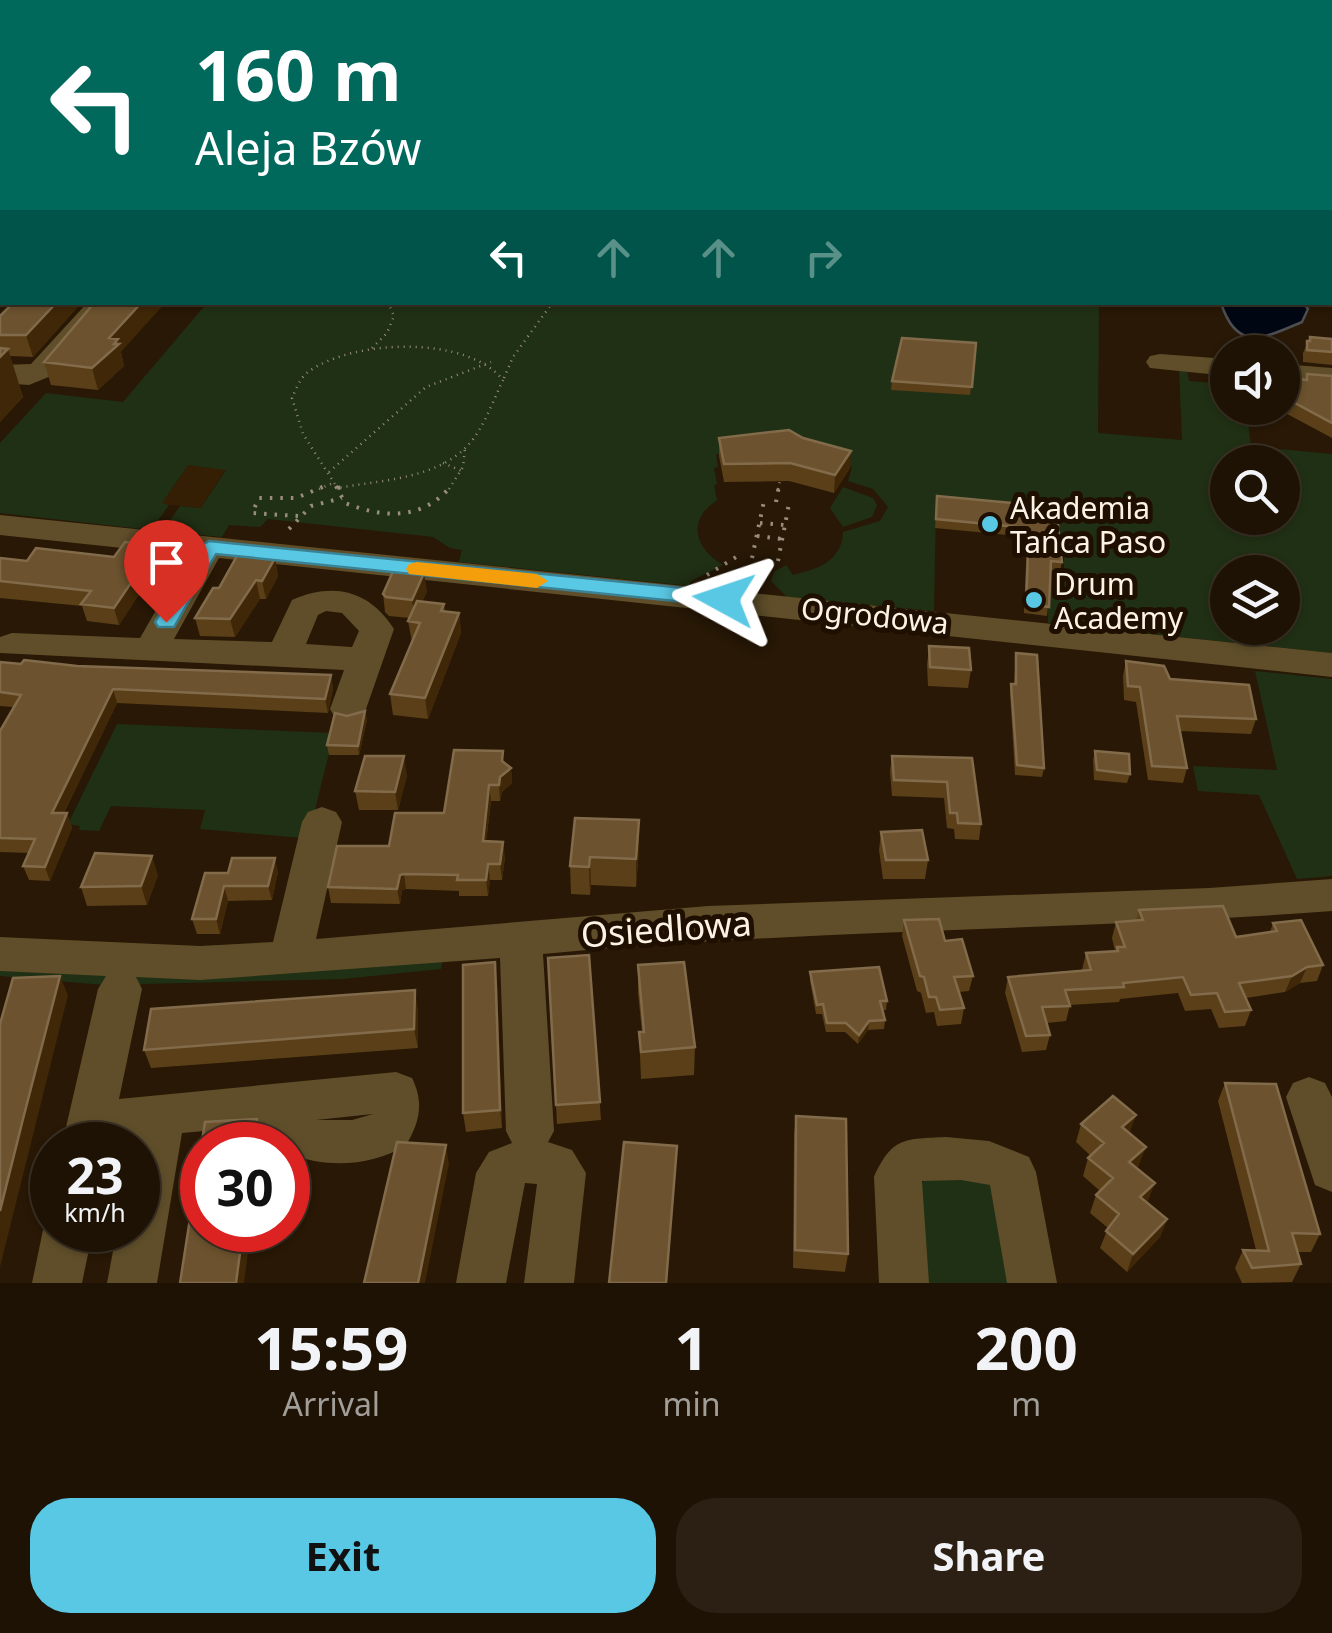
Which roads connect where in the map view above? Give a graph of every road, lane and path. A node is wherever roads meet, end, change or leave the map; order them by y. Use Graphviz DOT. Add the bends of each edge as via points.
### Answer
graph roads {
  1 [pos="100,305"];
  2 [pos="383,305"];
  3 [pos="551,305"];
  4 [pos="372,348"];
  5 [pos="491,362"];
  6 [pos="1160,362"];
  7 [pos="1210,366"];
  8 [pos="1300,373"];
  9 [pos="0,374"];
  10 [pos="1332,376"];
  11 [pos="503,380"];
  12 [pos="465,448"];
  13 [pos="442,463"];
  14 [pos="462,471"];
  15 [pos="329,472"];
  16 [pos="780,480"];
  17 [pos="336,485"];
  18 [pos="308,494"];
  19 [pos="296,498"];
  20 [pos="342,498"];
  21 [pos="316,501"];
  22 [pos="764,502"];
  23 [pos="776,502"];
  24 [pos="788,504"];
  25 [pos="308,506"];
  26 [pos="298,516"];
  27 [pos="759,522"];
  28 [pos="0,525"];
  29 [pos="784,525"];
  30 [pos="289,529"];
  31 [pos="757,536"];
  32 [pos="782,539"];
  33 [pos="209,547"];
  34 [pos="742,554"];
  35 [pos="752,558"];
  36 [pos="778,562"];
  37 [pos="369,564"];
  38 [pos="696,581"];
  39 [pos="352,603"];
  40 [pos="12,645"];
  41 [pos="150,650"];
  42 [pos="284,654"];
  43 [pos="365,660"];
  44 [pos="1332,665"];
  45 [pos="348,709"];
  46 [pos="322,822"];
  47 [pos="1332,894"];
  48 [pos="521,939"];
  49 [pos="0,954"];
  50 [pos="290,958"];
  51 [pos="120,989"];
  52 [pos="396,1092"];
  53 [pos="1309,1097"];
  54 [pos="162,1115"];
  55 [pos="90,1122"];
  56 [pos="133,1122"];
  57 [pos="530,1131"];
  58 [pos="1332,1170"];
  59 [pos="63,1252"];
  60 [pos="57,1283"];
  61 [pos="132,1283"];
  62 [pos="481,1283"];
  63 [pos="549,1283"];
  64 [pos="904,1283"];
  65 [pos="1032,1283"];
  1 -- 9 [label="street" via="42,370"];
  2 -- 4 [label="path" via="394,316"];
  3 -- 11 [label="path"];
  4 -- 5 [label="path" via="448,349"];
  4 -- 15 [label="path" via="310,371 292,398 303,434"];
  5 -- 11 [label="path"];
  5 -- 15 [label="path" via="426,387"];
  6 -- 7 [label="street"];
  8 -- 10 [label="street"];
  11 -- 12 [label="path"];
  12 -- 13 [label="path"];
  12 -- 14 [label="path"];
  13 -- 14 [label="path"];
  13 -- 17 [label="path"];
  14 -- 20 [label="path" via="442,500 407,514 360,510"];
  15 -- 17 [label="path"];
  16 -- 23 [label="path"];
  17 -- 18 [label="path"];
  17 -- 20 [label="path"];
  18 -- 19 [label="path"];
  18 -- 21 [label="path"];
  19 -- 25 [label="path"];
  19 -- 26 [label="path" via="259,498 252,513"];
  20 -- 21 [label="path"];
  21 -- 25 [label="path"];
  22 -- 27 [label="path"];
  24 -- 29 [label="path"];
  25 -- 26 [label="path"];
  26 -- 30 [label="path"];
  27 -- 29 [label="path"];
  27 -- 31 [label="path"];
  28 -- 33 [label="street, Ogrodowa"];
  29 -- 32 [label="path"];
  31 -- 32 [label="path"];
  31 -- 35 [label="path"];
  32 -- 36 [label="path"];
  33 -- 37 [label="street, Ogrodowa"];
  33 -- 41 [label="street"];
  34 -- 38 [label="path"];
  37 -- 39 [label="street"];
  37 -- 44 [label="street, Ogrodowa"];
  39 -- 42 [label="street" via="308,605"];
  39 -- 43 [label="street" via="377,629"];
  40 -- 41 [label="street"];
  41 -- 42 [label="street"];
  42 -- 43 [label="street"];
  43 -- 45 [label="street"];
  46 -- 50 [label="street"];
  47 -- 48 [label="street, Osiedlowa" via="708,922"];
  48 -- 50 [label="street, Osiedlowa"];
  48 -- 57 [label="street"];
  49 -- 50 [label="street, Osiedlowa" via="200,963"];
  51 -- 55 [label="street"];
  52 -- 54 [label="street" via="391,1129 361,1140 311,1141 271,1105"];
  53 -- 58 [label="street"];
  54 -- 56 [label="street"];
  54 -- 61 [label="street"];
  59 -- 60 [label="street"];
  62 -- 63 [label="street" via="500,1173 508,1164 536,1162 555,1165 564,1182"];
  64 -- 65 [label="street" via="898,1177 907,1162 927,1158 986,1162 1012,1172"];
}
